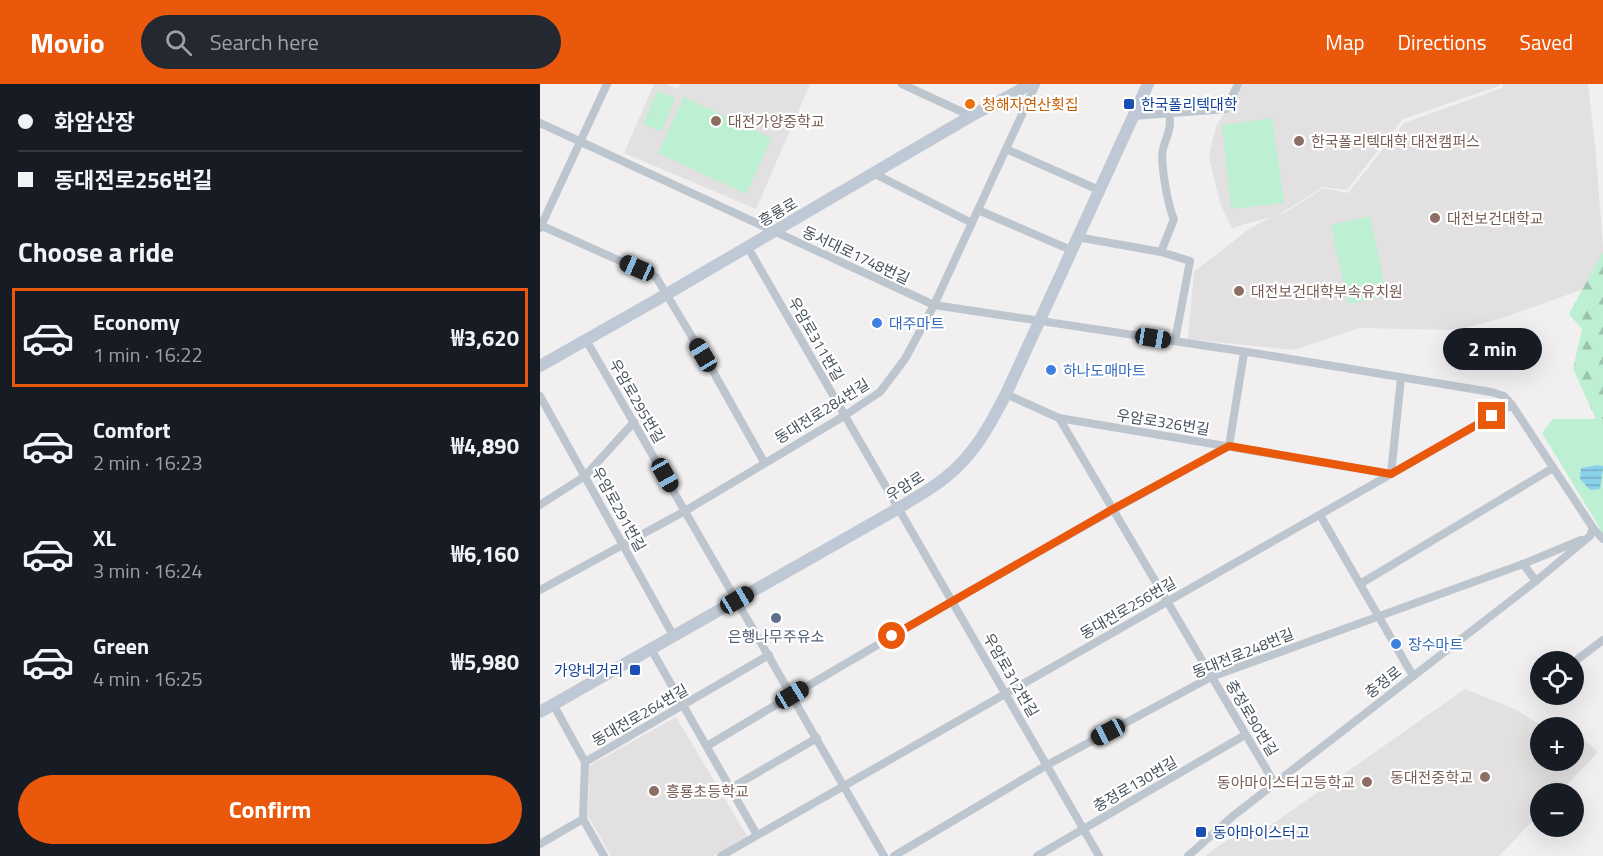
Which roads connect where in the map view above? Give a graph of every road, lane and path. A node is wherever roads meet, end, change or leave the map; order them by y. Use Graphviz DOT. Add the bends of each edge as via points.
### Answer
graph roads {
  1 [pos="607,84"];
  2 [pos="902,84"];
  3 [pos="1031,84"];
  4 [pos="1036,84"];
  5 [pos="1148,84"];
  6 [pos="1238,84"];
  7 [pos="1169,113"];
  8 [pos="970,116"];
  9 [pos="1133,116"];
  10 [pos="540,123"];
  11 [pos="580,141"];
  12 [pos="1006,149"];
  13 [pos="873,173"];
  14 [pos="1099,190"];
  15 [pos="978,210"];
  16 [pos="972,223"];
  17 [pos="540,226"];
  18 [pos="774,232"];
  19 [pos="1077,237"];
  20 [pos="747,246"];
  21 [pos="1071,250"];
  22 [pos="1161,252"];
  23 [pos="667,294"];
  24 [pos="934,305"];
  25 [pos="1040,320"];
  26 [pos="586,340"];
  27 [pos="1175,341"];
  28 [pos="1244,352"];
  29 [pos="540,366"];
  30 [pos="1401,378"];
  31 [pos="1006,394"];
  32 [pos="540,396"];
  33 [pos="1512,405"];
  34 [pos="844,416"];
  35 [pos="1059,418"];
  36 [pos="634,422"];
  37 [pos="1229,446"];
  38 [pos="764,462"];
  39 [pos="1553,468"];
  40 [pos="1391,474"];
  41 [pos="585,476"];
  42 [pos="540,506"];
  43 [pos="899,508"];
  44 [pos="1113,509"];
  45 [pos="685,510"];
  46 [pos="1320,515"];
  47 [pos="1592,532"];
  48 [pos="1603,539"];
  49 [pos="622,543"];
  50 [pos="1523,564"];
  51 [pos="1536,581"];
  52 [pos="1360,584"];
  53 [pos="540,590"];
  54 [pos="737,600"];
  55 [pos="952,600"];
  56 [pos="1167,602"];
  57 [pos="1377,615"];
  58 [pos="673,635"];
  59 [pos="1603,640"];
  60 [pos="651,649"];
  61 [pos="769,655"];
  62 [pos="1584,655"];
  63 [pos="1413,676"];
  64 [pos="1211,677"];
  65 [pos="1006,694"];
  66 [pos="792,695"];
  67 [pos="553,704"];
  68 [pos="685,705"];
  69 [pos="540,712"];
  70 [pos="1245,735"];
  71 [pos="817,738"];
  72 [pos="708,746"];
  73 [pos="585,762"];
  74 [pos="1047,765"];
  75 [pos="1275,784"];
  76 [pos="844,786"];
  77 [pos="731,788"];
  78 [pos="583,819"];
  79 [pos="1083,829"];
  80 [pos="757,835"];
  81 [pos="540,844"];
  82 [pos="604,856"];
  83 [pos="721,856"];
  84 [pos="884,856"];
  85 [pos="894,856"];
  86 [pos="1037,856"];
  87 [pos="1099,856"];
  88 [pos="1188,856"];
  1 -- 11 [label="street"];
  2 -- 8 [label="street"];
  3 -- 8 [label="main road, 흥룡로"];
  4 -- 12 [label="street, 동대전로284번길"];
  5 -- 9 [label="main road, 우암로"];
  6 -- 7 [label="street" via="1226,109"];
  7 -- 9 [label="street"];
  7 -- 22 [label="street" via="1171,126 1162,152 1168,209 1174,219"];
  8 -- 13 [label="main road, 흥룡로"];
  9 -- 14 [label="main road, 우암로"];
  10 -- 11 [label="street, 동서대로1748번길"];
  11 -- 17 [label="street"];
  11 -- 18 [label="street, 동서대로1748번길"];
  12 -- 14 [label="street"];
  12 -- 15 [label="street, 동대전로284번길"];
  13 -- 16 [label="street"];
  13 -- 18 [label="main road, 흥룡로"];
  14 -- 19 [label="main road, 우암로"];
  15 -- 16 [label="street, 동대전로284번길"];
  15 -- 21 [label="street"];
  16 -- 24 [label="street, 동대전로284번길"];
  17 -- 23 [label="street" via="656,277"];
  18 -- 20 [label="main road, 흥룡로"];
  18 -- 24 [label="street, 동서대로1748번길"];
  19 -- 21 [label="main road, 우암로"];
  19 -- 22 [label="street"];
  20 -- 23 [label="main road, 흥룡로"];
  20 -- 34 [label="street, 우암로311번길"];
  21 -- 25 [label="main road, 우암로"];
  22 -- 27 [label="street" via="1190,261"];
  23 -- 26 [label="main road, 흥룡로"];
  23 -- 38 [label="street"];
  24 -- 25 [label="street, 동서대로1748번길"];
  24 -- 34 [label="street, 동대전로284번길" via="880,392"];
  25 -- 27 [label="street"];
  25 -- 31 [label="main road, 우암로"];
  26 -- 29 [label="main road, 흥룡로"];
  26 -- 36 [label="street, 우암로295번길"];
  27 -- 28 [label="street"];
  28 -- 30 [label="street"];
  28 -- 37 [label="street"];
  30 -- 33 [label="street" via="1491,392 1504,396"];
  30 -- 40 [label="street"];
  31 -- 35 [label="street, 우암로326번길"];
  31 -- 43 [label="main road, 우암로" via="980,442 964,461 945,479"];
  32 -- 41 [label="street, 우암로291번길"];
  33 -- 39 [label="street"];
  33 -- 40 [label="street, 동대전로256번길"];
  34 -- 38 [label="street, 동대전로284번길"];
  34 -- 43 [label="street, 우암로311번길"];
  35 -- 37 [label="street, 우암로326번길"];
  35 -- 44 [label="street, 충정로90번길"];
  36 -- 41 [label="street"];
  36 -- 45 [label="street, 우암로295번길"];
  37 -- 40 [label="street, 우암로326번길"];
  37 -- 44 [label="street"];
  38 -- 45 [label="street, 동대전로284번길"];
  39 -- 47 [label="street"];
  39 -- 52 [label="street"];
  40 -- 46 [label="street, 동대전로256번길"];
  41 -- 42 [label="street"];
  41 -- 49 [label="street, 우암로291번길"];
  43 -- 54 [label="main road, 우암로"];
  43 -- 55 [label="street, 우암로312번길"];
  44 -- 55 [label="street"];
  44 -- 56 [label="street, 충정로90번길"];
  45 -- 49 [label="street, 동대전로284번길"];
  45 -- 54 [label="street, 우암로295번길"];
  46 -- 52 [label="street"];
  46 -- 56 [label="street, 동대전로256번길"];
  47 -- 48 [label="street"];
  47 -- 50 [label="street, 동대전로248번길"];
  47 -- 51 [label="street, 충정로"];
  49 -- 53 [label="street, 동대전로284번길"];
  49 -- 58 [label="street, 우암로291번길"];
  50 -- 51 [label="street"];
  50 -- 57 [label="street, 동대전로248번길"];
  51 -- 63 [label="street, 충정로"];
  52 -- 57 [label="street"];
  54 -- 58 [label="main road, 우암로"];
  54 -- 61 [label="street, 우암로295번길"];
  55 -- 65 [label="street, 우암로312번길"];
  55 -- 66 [label="street"];
  56 -- 64 [label="street, 충정로90번길"];
  56 -- 65 [label="street, 동대전로256번길"];
  57 -- 63 [label="street"];
  57 -- 64 [label="street, 동대전로248번길"];
  58 -- 60 [label="main road, 우암로"];
  59 -- 62 [label="street"];
  60 -- 67 [label="main road, 우암로"];
  60 -- 68 [label="street"];
  61 -- 66 [label="street, 우암로295번길"];
  61 -- 68 [label="street, 동대전로264번길"];
  63 -- 75 [label="street, 충정로"];
  64 -- 70 [label="street, 충정로90번길"];
  64 -- 74 [label="street, 동대전로248번길"];
  65 -- 74 [label="street, 우암로312번길"];
  65 -- 76 [label="street, 동대전로256번길"];
  66 -- 71 [label="street, 우암로295번길"];
  66 -- 72 [label="street"];
  67 -- 69 [label="main road, 우암로"];
  67 -- 73 [label="street"];
  68 -- 72 [label="street"];
  68 -- 73 [label="street, 동대전로264번길"];
  70 -- 75 [label="street, 충정로90번길"];
  70 -- 79 [label="street, 충정로130번길"];
  71 -- 76 [label="street, 우암로295번길"];
  71 -- 77 [label="street"];
  72 -- 77 [label="street"];
  73 -- 78 [label="street, 동대전로264번길"];
  74 -- 79 [label="street, 우암로312번길"];
  74 -- 85 [label="street, 동대전로248번길"];
  75 -- 88 [label="street, 충정로"];
  76 -- 80 [label="street, 동대전로256번길"];
  76 -- 84 [label="street, 우암로295번길"];
  77 -- 80 [label="street"];
  78 -- 81 [label="street"];
  78 -- 82 [label="street"];
  79 -- 86 [label="street, 충정로130번길"];
  79 -- 87 [label="street, 우암로312번길"];
  80 -- 83 [label="street, 동대전로256번길"];
}
